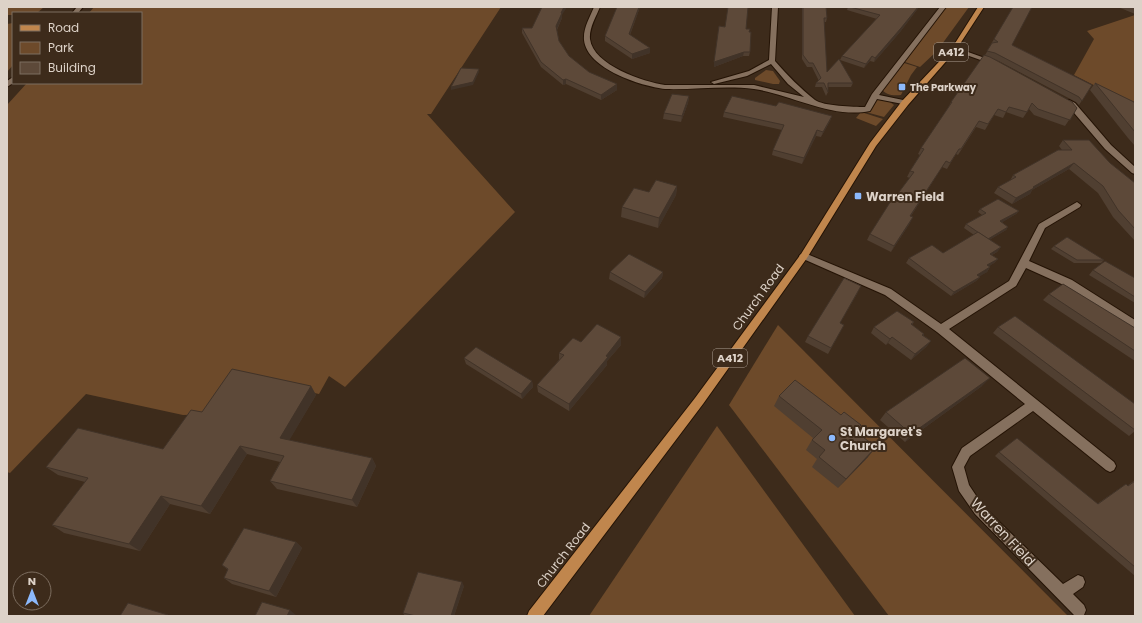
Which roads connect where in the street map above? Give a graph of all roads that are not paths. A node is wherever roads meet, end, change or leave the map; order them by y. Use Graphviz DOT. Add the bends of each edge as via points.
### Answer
graph roads {
  1 [pos="597,7"];
  2 [pos="775,7"];
  3 [pos="943,7"];
  4 [pos="981,7"];
  5 [pos="954,49"];
  6 [pos="772,61"];
  7 [pos="1002,67"];
  8 [pos="689,87"];
  9 [pos="875,96"];
  10 [pos="1059,98"];
  11 [pos="905,103"];
  12 [pos="817,104"];
  13 [pos="1135,172"];
  14 [pos="1077,205"];
  15 [pos="804,256"];
  16 [pos="1024,263"];
  17 [pos="1135,325"];
  18 [pos="941,330"];
  19 [pos="1034,404"];
  20 [pos="1110,466"];
  21 [pos="1078,582"];
  22 [pos="1062,593"];
  23 [pos="1079,610"];
  24 [pos="534,616"];
  1 -- 8 [label="street" via="586,34 588,46 601,61 622,74 653,84"];
  2 -- 6 [label="street"];
  3 -- 9 [label="street"];
  4 -- 5 [label="main road, Church Road / A412"];
  5 -- 7 [label="street" via="990,60"];
  5 -- 11 [label="main road, Church Road / A412"];
  6 -- 8 [label="street" via="752,73"];
  6 -- 12 [label="street" via="790,83"];
  8 -- 12 [label="street" via="754,87"];
  9 -- 11 [label="street"];
  9 -- 12 [label="street" via="867,109 853,110"];
  10 -- 13 [label="street" via="1072,105 1108,147"];
  11 -- 15 [label="main road, Church Road / A412" via="873,145"];
  14 -- 16 [label="street" via="1042,226"];
  15 -- 18 [label="street" via="888,292"];
  15 -- 24 [label="main road, Church Road / A412" via="699,401"];
  16 -- 17 [label="street" via="1070,283"];
  16 -- 18 [label="street" via="1013,283"];
  18 -- 19 [label="street"];
  19 -- 20 [label="street"];
  19 -- 22 [label="street, Warren Field" via="966,452 958,467 963,487 979,510"];
  21 -- 22 [label="street"];
  22 -- 23 [label="street, Warren Field"];
}
